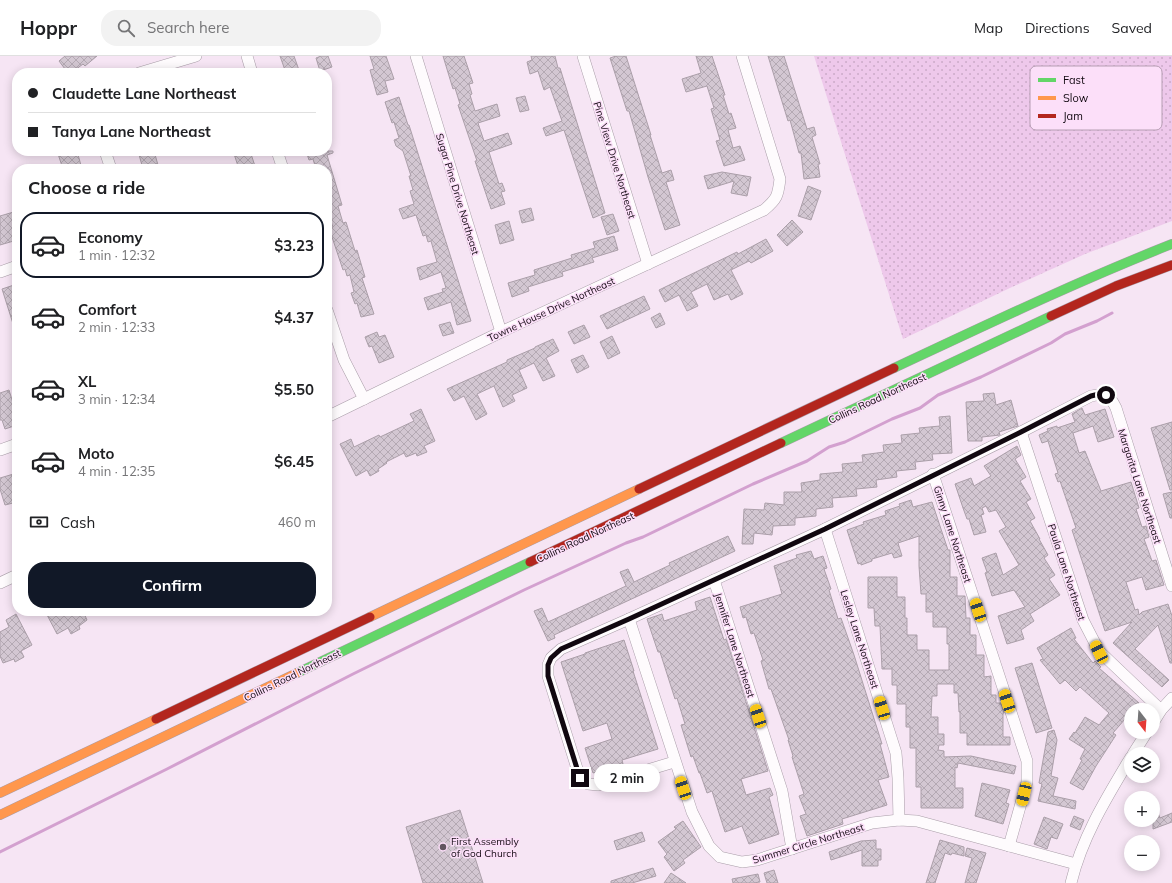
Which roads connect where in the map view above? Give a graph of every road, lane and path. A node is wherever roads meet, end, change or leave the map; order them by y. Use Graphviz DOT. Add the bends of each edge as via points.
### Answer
graph roads {
  1 [pos="196,56"];
  2 [pos="247,56"];
  3 [pos="416,56"];
  4 [pos="583,56"];
  5 [pos="742,56"];
  6 [pos="156,68"];
  7 [pos="251,68"];
  8 [pos="1172,244"];
  9 [pos="648,264"];
  10 [pos="1172,265"];
  11 [pos="12,268"];
  12 [pos="0,272"];
  13 [pos="332,325"];
  14 [pos="501,332"];
  15 [pos="364,399"];
  16 [pos="332,415"];
  17 [pos="1021,432"];
  18 [pos="12,446"];
  19 [pos="0,450"];
  20 [pos="933,474"];
  21 [pos="825,529"];
  22 [pos="12,577"];
  23 [pos="714,580"];
  24 [pos="0,583"];
  25 [pos="1172,586"];
  26 [pos="629,619"];
  27 [pos="1172,698"];
  28 [pos="1161,710"];
  29 [pos="674,762"];
  30 [pos="1124,769"];
  31 [pos="0,792"];
  32 [pos="0,815"];
  33 [pos="899,820"];
  34 [pos="1009,846"];
  35 [pos="792,849"];
  36 [pos="1076,864"];
  37 [pos="1071,883"];
  1 -- 6 [label="street"];
  2 -- 7 [label="street"];
  3 -- 14 [label="street, Sugar Pine Drive Northeast"];
  4 -- 9 [label="street, Pine View Drive Northeast"];
  5 -- 9 [label="street, Towne House Drive Northeast" via="780,179 779,191 774,202 764,210"];
  8 -- 31 [label="highway, Collins Road Northeast" via="1021,308"];
  9 -- 14 [label="street, Towne House Drive Northeast"];
  10 -- 32 [label="highway, Collins Road Northeast" via="1116,286 1030,326"];
  11 -- 12 [label="street"];
  13 -- 15 [label="street" via="344,360"];
  14 -- 15 [label="street, Towne House Drive Northeast"];
  15 -- 16 [label="street, Towne House Drive Northeast"];
  17 -- 20 [label="street"];
  17 -- 25 [label="street, Margarita Lane Northeast" via="1087,398 1099,394 1106,395 1112,400"];
  17 -- 28 [label="street, Paula Lane Northeast" via="1083,620 1099,652"];
  18 -- 19 [label="street"];
  20 -- 21 [label="street"];
  20 -- 34 [label="street, Ginny Lane Northeast" via="1027,761 1027,782"];
  21 -- 23 [label="street"];
  21 -- 33 [label="street, Lesley Lane Northeast" via="896,753"];
  22 -- 24 [label="street"];
  23 -- 26 [label="street"];
  23 -- 35 [label="street, Jennifer Lane Northeast" via="782,791"];
  26 -- 29 [label="street, Summer Circle Northeast"];
  26 -- 29 [label="street" via="561,649 551,658 548,665 548,676 580,778 588,784 598,785"];
  27 -- 28 [label="street"];
  29 -- 35 [label="street, Summer Circle Northeast" via="692,812 709,846 720,857 742,862"];
  30 -- 36 [label="street" via="1088,833"];
  33 -- 34 [label="street, Summer Circle Northeast" via="917,821"];
  33 -- 35 [label="street, Summer Circle Northeast" via="872,824"];
  34 -- 36 [label="street, Summer Circle Northeast"];
  36 -- 37 [label="street"];
}
